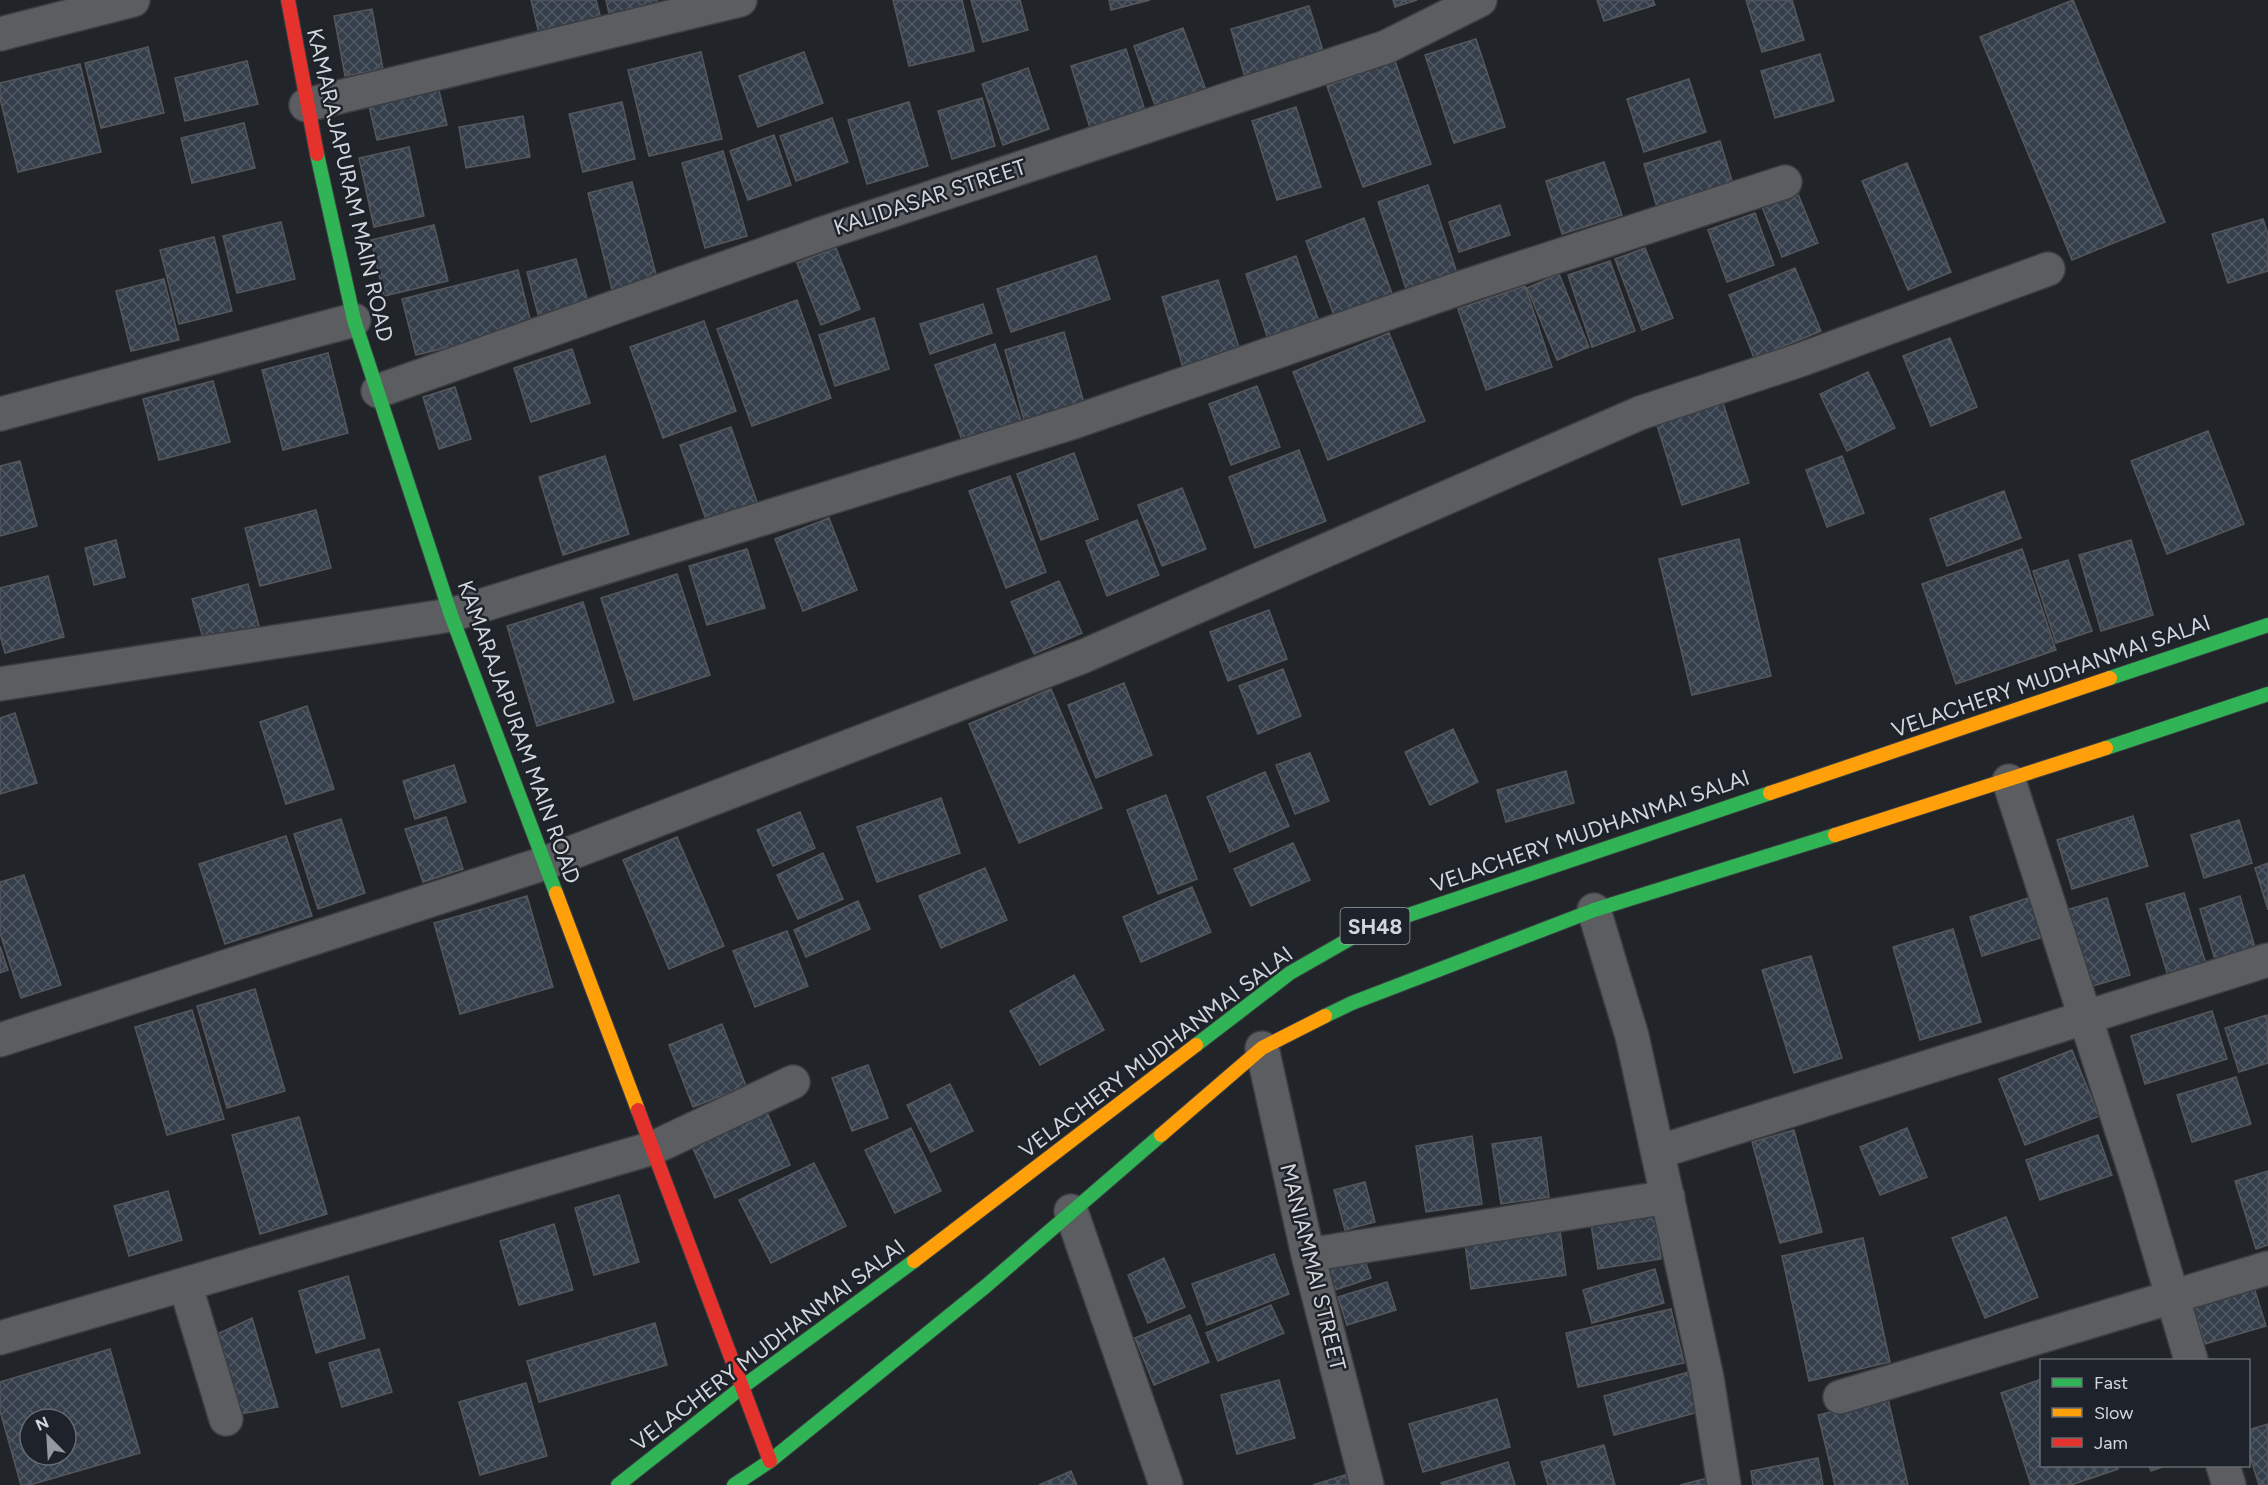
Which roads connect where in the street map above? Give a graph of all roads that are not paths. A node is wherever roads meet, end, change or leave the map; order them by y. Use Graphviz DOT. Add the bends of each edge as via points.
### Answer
graph roads {
  1 [pos="133,0"];
  2 [pos="288,0"];
  3 [pos="740,0"];
  4 [pos="1480,0"];
  5 [pos="0,33"];
  6 [pos="306,105"];
  7 [pos="1785,182"];
  8 [pos="2048,269"];
  9 [pos="354,320"];
  10 [pos="378,391"];
  11 [pos="0,414"];
  12 [pos="451,615"];
  13 [pos="2268,625"];
  14 [pos="0,684"];
  15 [pos="2268,694"];
  16 [pos="2009,781"];
  17 [pos="545,863"];
  18 [pos="1593,910"];
  19 [pos="2268,960"];
  20 [pos="2085,1017"];
  21 [pos="0,1040"];
  22 [pos="1262,1048"];
  23 [pos="793,1082"];
  24 [pos="653,1148"];
  25 [pos="1658,1152"];
  26 [pos="1668,1197"];
  27 [pos="1071,1211"];
  28 [pos="1308,1256"];
  29 [pos="2268,1269"];
  30 [pos="185,1284"];
  31 [pos="2171,1296"];
  32 [pos="0,1338"];
  33 [pos="2191,1359"];
  34 [pos="741,1388"];
  35 [pos="1840,1397"];
  36 [pos="226,1419"];
  37 [pos="770,1461"];
  38 [pos="2223,1467"];
  39 [pos="618,1485"];
  40 [pos="734,1485"];
  41 [pos="1166,1485"];
  42 [pos="1368,1485"];
  43 [pos="1724,1485"];
  44 [pos="2229,1485"];
  1 -- 5 [label="street"];
  2 -- 6 [label="main road, KAMARAJAPURAM MAIN ROAD"];
  3 -- 6 [label="street"];
  4 -- 10 [label="street, KALIDASAR STREET" via="1386,47 824,232"];
  6 -- 9 [label="main road, KAMARAJAPURAM MAIN ROAD"];
  7 -- 12 [label="street" via="1466,286 1074,422"];
  8 -- 17 [label="street" via="1800,360 1640,413 1084,656"];
  9 -- 10 [label="main road, KAMARAJAPURAM MAIN ROAD"];
  9 -- 11 [label="street"];
  10 -- 12 [label="main road, KAMARAJAPURAM MAIN ROAD"];
  12 -- 14 [label="street"];
  12 -- 17 [label="main road, KAMARAJAPURAM MAIN ROAD"];
  13 -- 34 [label="main road, VELACHERY MUDHANMAI SALAI / SH48" via="1367,928 1290,973 957,1229"];
  15 -- 16 [label="main road"];
  16 -- 18 [label="main road"];
  16 -- 20 [label="street"];
  17 -- 21 [label="street"];
  17 -- 24 [label="main road, KAMARAJAPURAM MAIN ROAD"];
  18 -- 22 [label="main road" via="1352,1003"];
  18 -- 25 [label="street" via="1632,1036"];
  19 -- 20 [label="street"];
  20 -- 25 [label="street"];
  20 -- 31 [label="street"];
  22 -- 27 [label="main road"];
  22 -- 28 [label="street, MANIAMMAI STREET"];
  23 -- 24 [label="street"];
  24 -- 30 [label="street"];
  24 -- 34 [label="main road, KAMARAJAPURAM MAIN ROAD"];
  25 -- 26 [label="street"];
  26 -- 28 [label="street"];
  26 -- 43 [label="street" via="1707,1378"];
  27 -- 37 [label="main road" via="986,1286"];
  27 -- 41 [label="street"];
  28 -- 42 [label="street, MANIAMMAI STREET"];
  29 -- 31 [label="street"];
  30 -- 32 [label="street"];
  30 -- 36 [label="street"];
  31 -- 33 [label="street"];
  31 -- 35 [label="street"];
  34 -- 37 [label="main road, KAMARAJAPURAM MAIN ROAD"];
  34 -- 39 [label="main road, VELACHERY MUDHANMAI SALAI / SH48"];
  37 -- 40 [label="main road"];
  38 -- 44 [label="street"];
}
